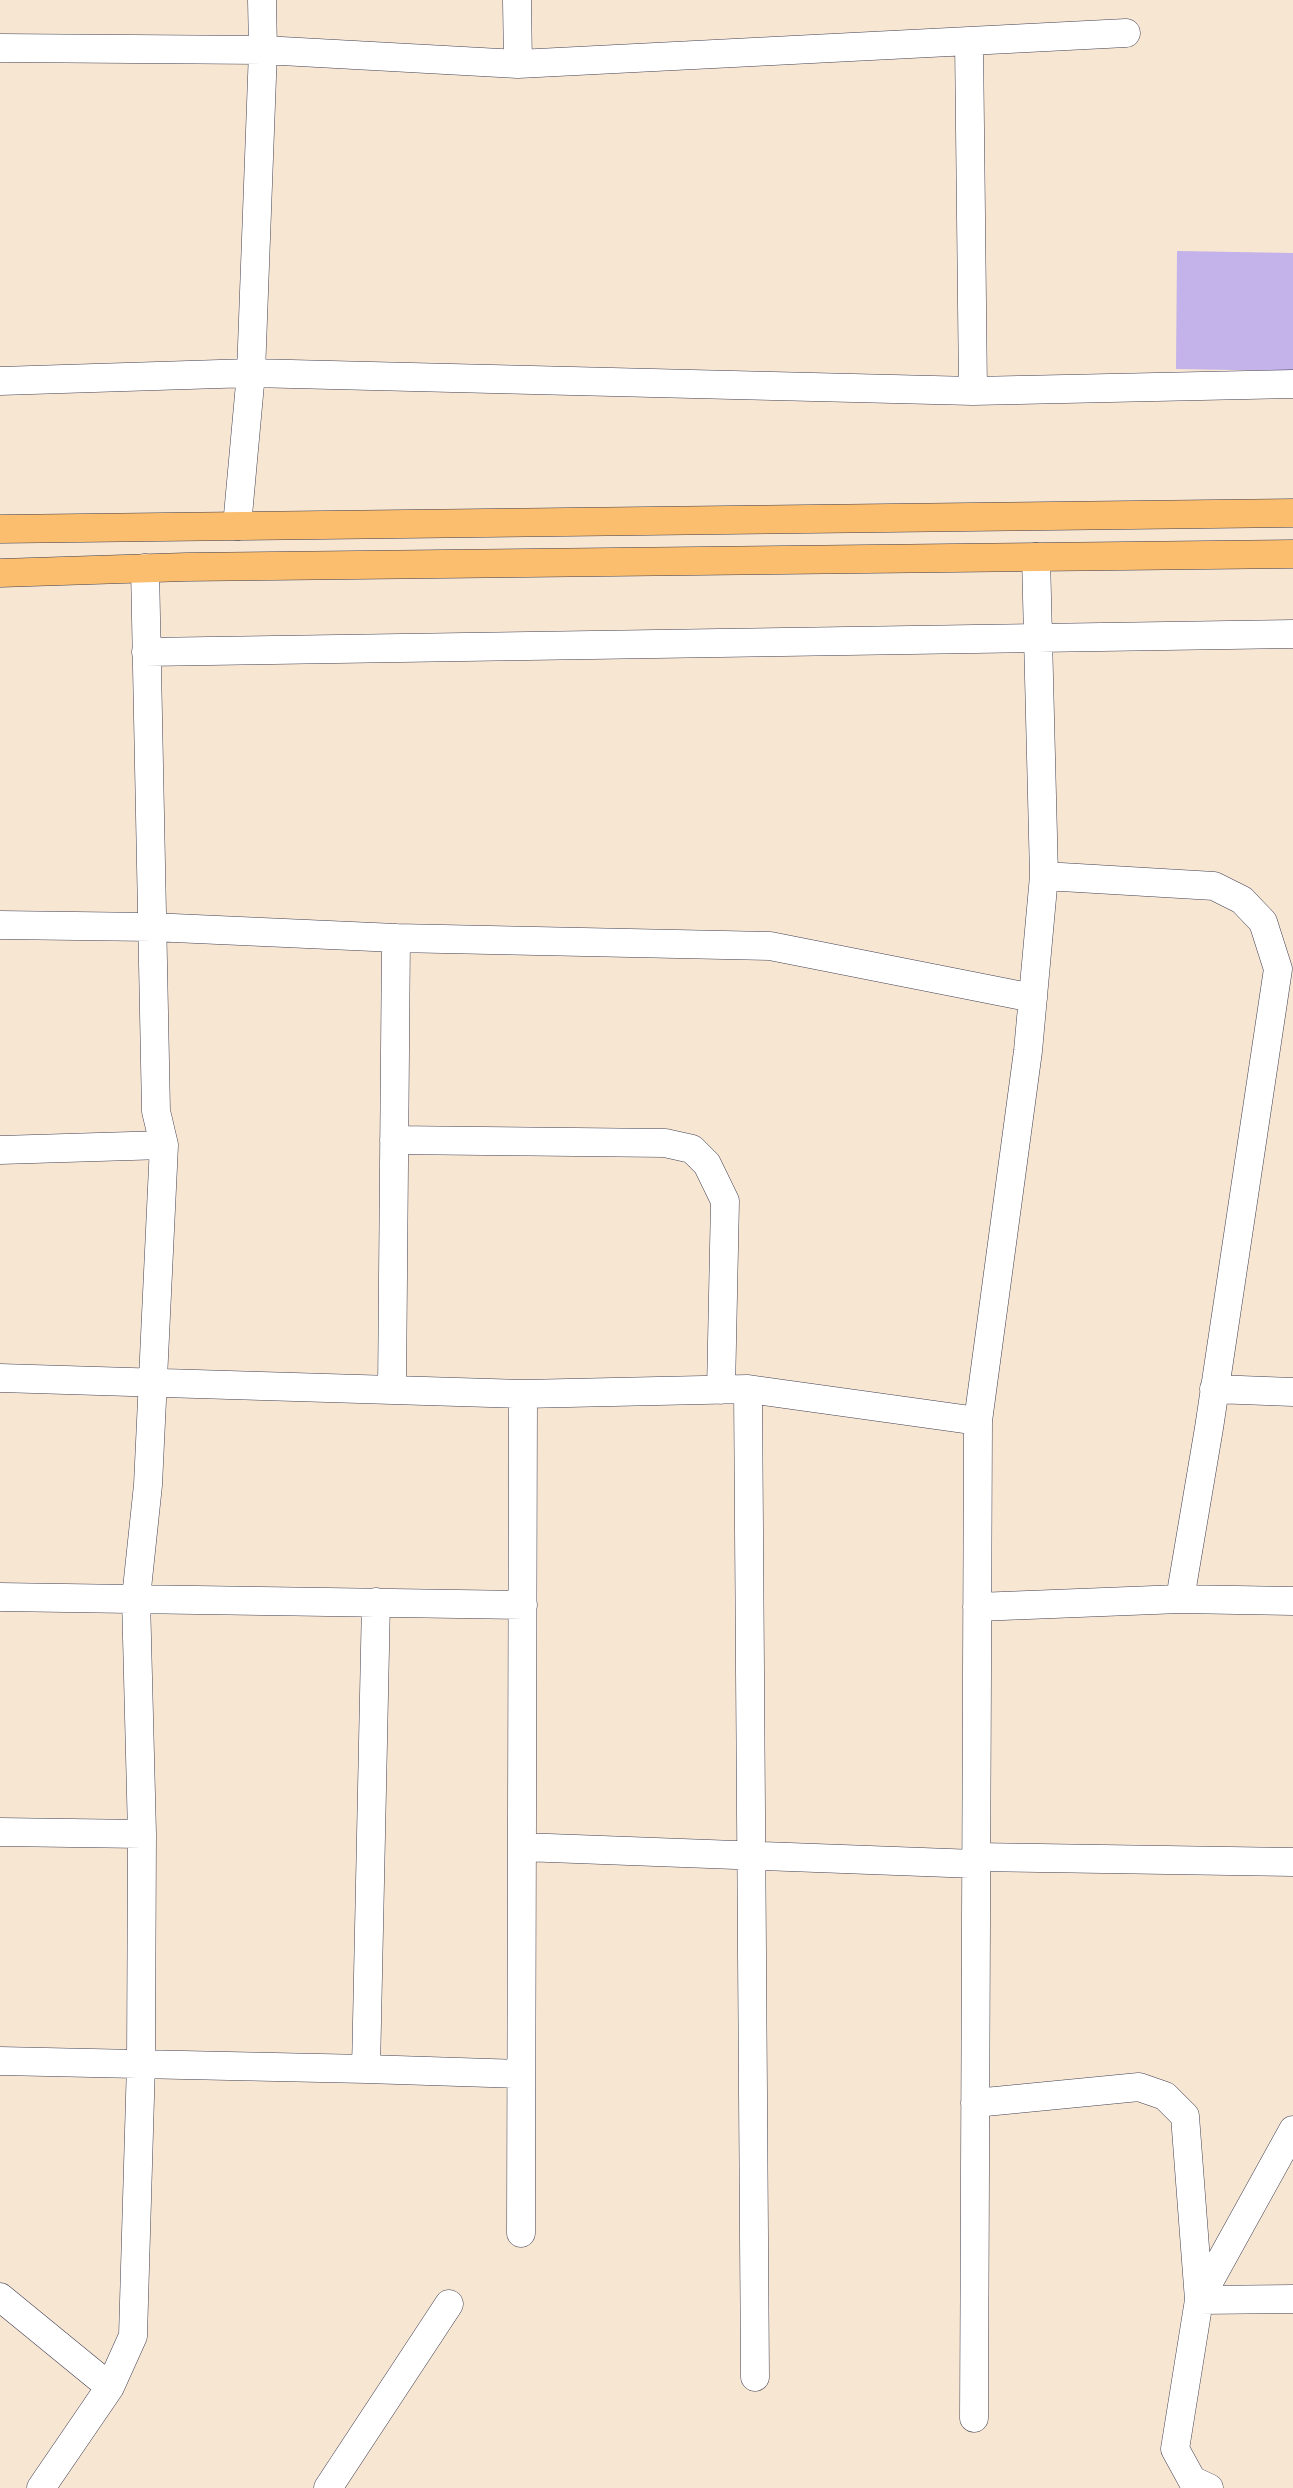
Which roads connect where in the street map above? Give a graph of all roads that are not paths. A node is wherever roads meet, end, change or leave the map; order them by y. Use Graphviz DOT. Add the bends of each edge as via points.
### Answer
graph roads {
  1 [pos="262,0"];
  2 [pos="517,0"];
  3 [pos="1126,34"];
  4 [pos="969,41"];
  5 [pos="0,48"];
  6 [pos="263,50"];
  7 [pos="518,64"];
  8 [pos="251,373"];
  9 [pos="0,381"];
  10 [pos="1293,384"];
  11 [pos="973,390"];
  12 [pos="1293,513"];
  13 [pos="238,526"];
  14 [pos="0,529"];
  15 [pos="1293,554"];
  16 [pos="1036,558"];
  17 [pos="145,568"];
  18 [pos="0,573"];
  19 [pos="1293,634"];
  20 [pos="1038,640"];
  21 [pos="146,652"];
  22 [pos="1044,876"];
  23 [pos="0,925"];
  24 [pos="151,927"];
  25 [pos="396,938"];
  26 [pos="1033,998"];
  27 [pos="394,1140"];
  28 [pos="164,1145"];
  29 [pos="0,1150"];
  30 [pos="0,1378"];
  31 [pos="153,1382"];
  32 [pos="748,1389"];
  33 [pos="1214,1389"];
  34 [pos="392,1390"];
  35 [pos="721,1390"];
  36 [pos="1293,1392"];
  37 [pos="524,1394"];
  38 [pos="978,1421"];
  39 [pos="0,1597"];
  40 [pos="136,1598"];
  41 [pos="1180,1599"];
  42 [pos="1293,1601"];
  43 [pos="376,1602"];
  44 [pos="523,1605"];
  45 [pos="977,1607"];
  46 [pos="0,1832"];
  47 [pos="142,1834"];
  48 [pos="522,1848"];
  49 [pos="752,1856"];
  50 [pos="976,1861"];
  51 [pos="1293,1862"];
  52 [pos="0,2061"];
  53 [pos="141,2063"];
  54 [pos="366,2069"];
  55 [pos="521,2074"];
  56 [pos="975,2103"];
  57 [pos="1293,2130"];
  58 [pos="521,2233"];
  59 [pos="0,2297"];
  60 [pos="1293,2299"];
  61 [pos="1199,2300"];
  62 [pos="449,2304"];
  63 [pos="755,2377"];
  64 [pos="110,2387"];
  65 [pos="974,2418"];
  66 [pos="41,2488"];
  67 [pos="328,2488"];
  68 [pos="1209,2488"];
  1 -- 6 [label="street"];
  2 -- 7 [label="street"];
  3 -- 4 [label="street"];
  4 -- 7 [label="street"];
  4 -- 11 [label="street"];
  5 -- 6 [label="street"];
  6 -- 7 [label="street"];
  6 -- 8 [label="street"];
  8 -- 9 [label="street"];
  8 -- 11 [label="street"];
  8 -- 13 [label="street"];
  10 -- 11 [label="street"];
  12 -- 13 [label="main road"];
  13 -- 14 [label="main road"];
  15 -- 16 [label="main road"];
  16 -- 17 [label="main road"];
  16 -- 20 [label="street"];
  17 -- 18 [label="main road"];
  17 -- 21 [label="street"];
  19 -- 20 [label="street"];
  20 -- 21 [label="street"];
  20 -- 22 [label="street"];
  21 -- 24 [label="street"];
  22 -- 26 [label="street"];
  22 -- 33 [label="street" via="1214,886 1242,900 1263,922 1278,969"];
  23 -- 24 [label="street"];
  24 -- 25 [label="street"];
  24 -- 28 [label="street" via="156,1111"];
  25 -- 26 [label="street" via="770,946"];
  25 -- 27 [label="street"];
  26 -- 38 [label="street"];
  27 -- 34 [label="street"];
  27 -- 35 [label="street" via="665,1143 692,1149 707,1164 725,1201"];
  28 -- 29 [label="street"];
  28 -- 31 [label="street"];
  30 -- 31 [label="street"];
  31 -- 34 [label="street"];
  31 -- 40 [label="street" via="148,1485"];
  32 -- 35 [label="street"];
  32 -- 38 [label="street"];
  32 -- 49 [label="street"];
  33 -- 36 [label="street"];
  33 -- 41 [label="street"];
  34 -- 37 [label="street"];
  35 -- 37 [label="street"];
  37 -- 44 [label="street"];
  38 -- 45 [label="street"];
  39 -- 40 [label="street"];
  40 -- 43 [label="street"];
  40 -- 47 [label="street"];
  41 -- 42 [label="street"];
  41 -- 45 [label="street"];
  43 -- 44 [label="street"];
  43 -- 54 [label="street"];
  44 -- 48 [label="street"];
  45 -- 50 [label="street"];
  46 -- 47 [label="street"];
  47 -- 53 [label="street"];
  48 -- 49 [label="street"];
  48 -- 55 [label="street"];
  49 -- 50 [label="street"];
  49 -- 63 [label="street"];
  50 -- 51 [label="street"];
  50 -- 56 [label="street"];
  52 -- 53 [label="street"];
  53 -- 54 [label="street"];
  53 -- 64 [label="street" via="133,2336"];
  54 -- 55 [label="street"];
  55 -- 58 [label="street"];
  56 -- 61 [label="street" via="1139,2088 1165,2096 1185,2116"];
  56 -- 65 [label="street"];
  57 -- 61 [label="street"];
  59 -- 64 [label="street"];
  60 -- 61 [label="street"];
  61 -- 68 [label="street" via="1175,2449 1192,2480"];
  62 -- 67 [label="street"];
  64 -- 66 [label="street"];
}
